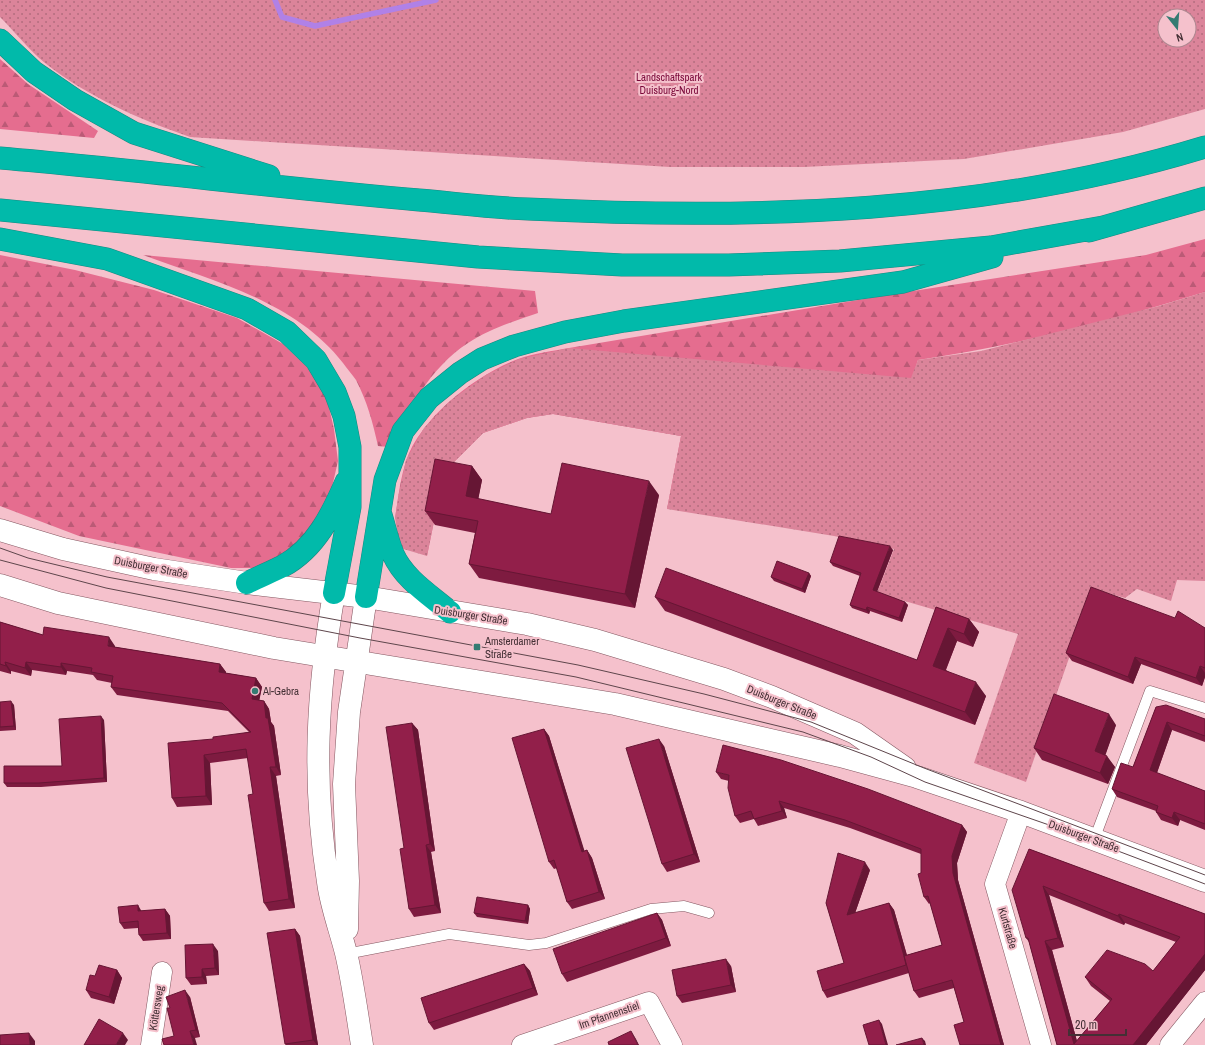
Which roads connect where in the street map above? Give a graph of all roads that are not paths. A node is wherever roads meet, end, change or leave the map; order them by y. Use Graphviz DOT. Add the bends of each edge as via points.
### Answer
graph roads {
  1 [pos="0,40"];
  2 [pos="1205,147"];
  3 [pos="0,158"];
  4 [pos="318,192"];
  5 [pos="1205,198"];
  6 [pos="0,210"];
  7 [pos="1103,227"];
  8 [pos="0,239"];
  9 [pos="350,474"];
  10 [pos="380,509"];
  11 [pos="0,530"];
  12 [pos="247,583"];
  13 [pos="0,585"];
  14 [pos="334,593"];
  15 [pos="366,597"];
  16 [pos="450,612"];
  17 [pos="324,657"];
  18 [pos="356,662"];
  19 [pos="1205,708"];
  20 [pos="917,777"];
  21 [pos="1020,812"];
  22 [pos="1094,840"];
  23 [pos="1205,882"];
  24 [pos="709,913"];
  25 [pos="346,954"];
  26 [pos="162,972"];
  27 [pos="1205,1002"];
  28 [pos="151,1045"];
  29 [pos="362,1045"];
  30 [pos="522,1045"];
  31 [pos="672,1045"];
  32 [pos="1041,1045"];
  33 [pos="1170,1045"];
  1 -- 4 [label="highway" via="34,72 75,100 134,133"];
  2 -- 4 [label="highway" via="1162,160 1069,181 976,197 878,208 773,213 526,209"];
  3 -- 4 [label="highway"];
  5 -- 7 [label="highway"];
  6 -- 7 [label="highway" via="478,257 622,265 840,261 991,247"];
  7 -- 10 [label="highway" via="903,282 624,321 565,332 482,358 429,398 403,431 385,480"];
  8 -- 9 [label="highway" via="107,259 248,309 287,332 316,360 335,392 344,416 350,447"];
  9 -- 12 [label="highway" via="332,513 313,543 284,565"];
  9 -- 14 [label="highway" via="350,507"];
  10 -- 15 [label="highway"];
  10 -- 16 [label="highway" via="394,555 402,568 411,580"];
  11 -- 12 [label="main road, Duisburger Straße" via="63,549 146,567"];
  12 -- 14 [label="main road, Duisburger Straße"];
  13 -- 17 [label="main road, Duisburger Straße" via="58,603"];
  14 -- 15 [label="main road, Duisburger Straße"];
  14 -- 17 [label="main road"];
  15 -- 16 [label="main road, Duisburger Straße"];
  15 -- 18 [label="main road"];
  16 -- 20 [label="main road, Duisburger Straße" via="526,624 595,640 724,679 855,733"];
  17 -- 18 [label="main road, Duisburger Straße"];
  17 -- 25 [label="main road" via="318,722 318,806 328,884"];
  18 -- 20 [label="main road, Duisburger Straße" via="614,704 840,756"];
  18 -- 25 [label="main road" via="349,712 344,784 348,881"];
  19 -- 22 [label="lane" via="1150,691"];
  20 -- 21 [label="main road, Duisburger Straße"];
  21 -- 22 [label="main road, Duisburger Straße"];
  21 -- 32 [label="street, Kurtstraße" via="995,884"];
  22 -- 23 [label="main road, Duisburger Straße"];
  24 -- 25 [label="lane" via="684,906 651,909 546,943 529,945 449,934"];
  25 -- 29 [label="main road"];
  26 -- 28 [label="street, Köttersweg"];
  27 -- 33 [label="street"];
  30 -- 31 [label="street, Im Pfannenstiel" via="649,1002"];
}
